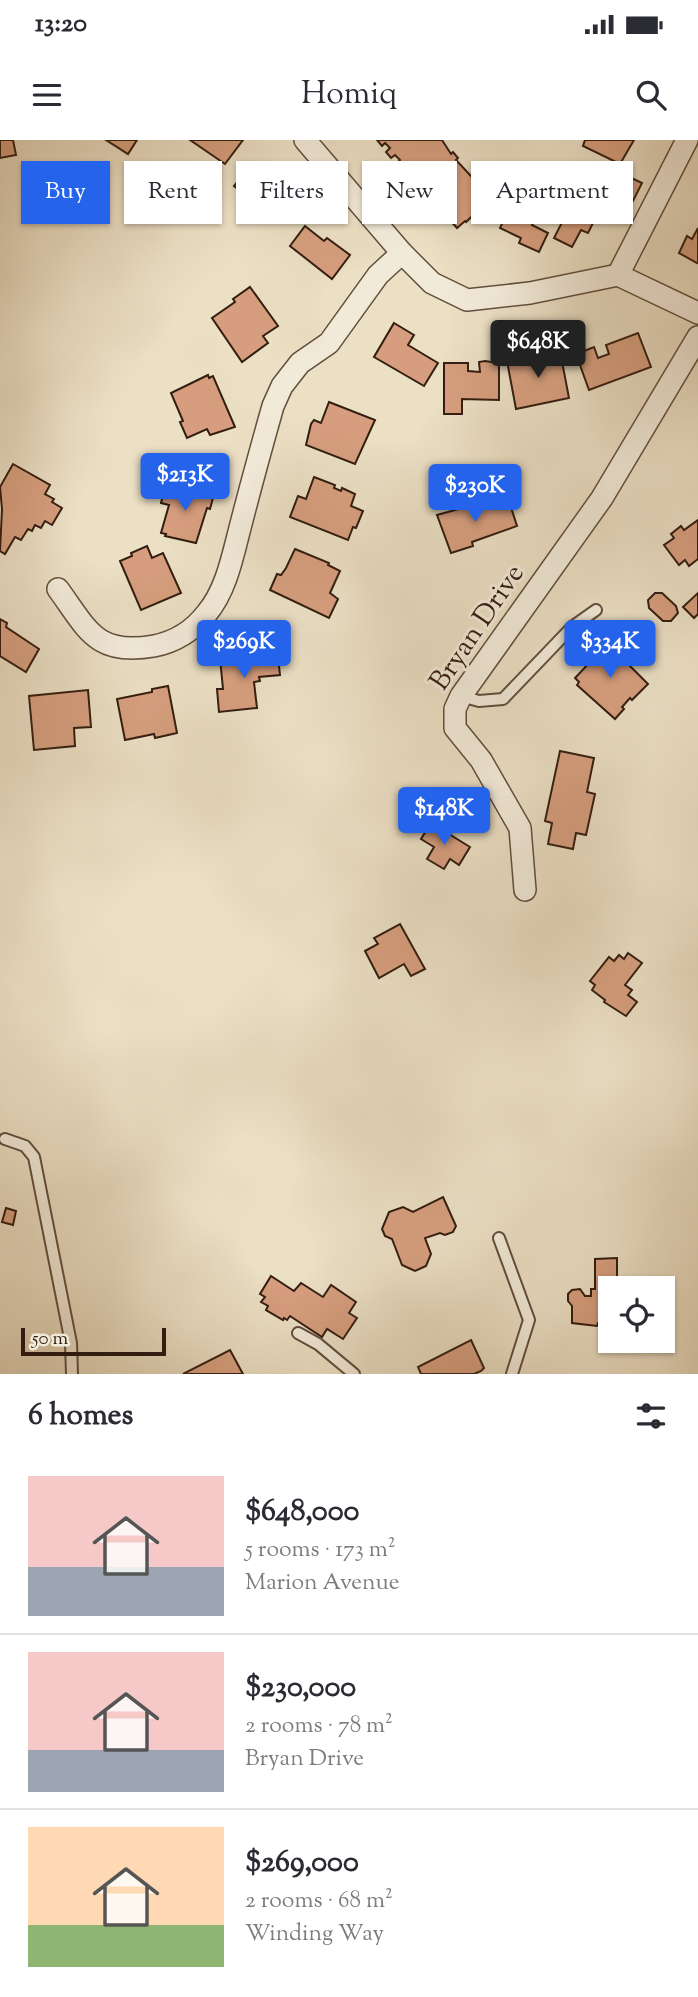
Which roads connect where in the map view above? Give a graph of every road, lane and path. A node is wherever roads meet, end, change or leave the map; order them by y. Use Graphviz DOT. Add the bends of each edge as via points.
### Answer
graph roads {
  1 [pos="305,140"];
  2 [pos="687,140"];
  3 [pos="402,253"];
  4 [pos="618,275"];
  5 [pos="698,313"];
  6 [pos="698,337"];
  7 [pos="58,589"];
  8 [pos="596,610"];
  9 [pos="461,696"];
  10 [pos="525,890"];
  11 [pos="5,1139"];
  12 [pos="499,1238"];
  13 [pos="299,1333"];
  14 [pos="72,1374"];
  15 [pos="354,1374"];
  16 [pos="512,1374"];
  1 -- 3 [label="street"];
  2 -- 4 [label="street"];
  3 -- 4 [label="street" via="432,283 467,300"];
  3 -- 7 [label="street" via="378,275 329,343 300,363 282,386 225,582 208,613 194,627 162,644 136,649 110,646 91,632"];
  4 -- 5 [label="street"];
  6 -- 9 [label="street, Bryan Drive" via="602,498"];
  8 -- 9 [label="lane" via="572,627 503,699 479,701"];
  9 -- 10 [label="street, Bryan Drive" via="455,709 455,728 481,760 520,828"];
  11 -- 14 [label="lane" via="25,1146 34,1157 71,1343"];
  12 -- 16 [label="lane" via="529,1320"];
  13 -- 15 [label="lane"];
}
